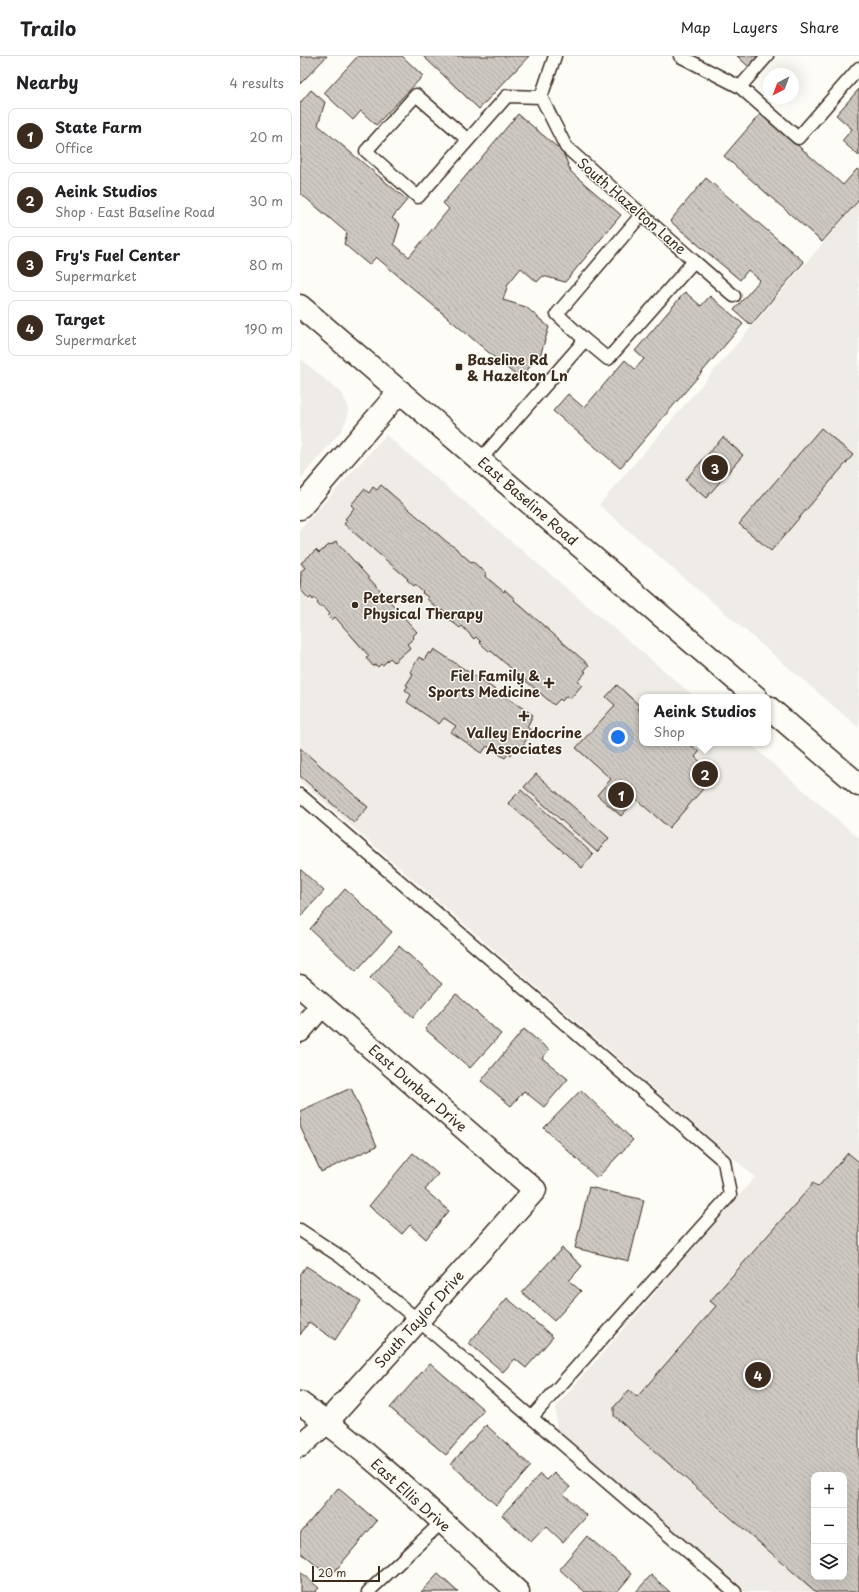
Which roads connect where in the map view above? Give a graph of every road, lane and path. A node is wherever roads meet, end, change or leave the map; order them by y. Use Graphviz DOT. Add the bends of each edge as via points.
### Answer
graph roads {
  1 [pos="555,56"];
  2 [pos="680,56"];
  3 [pos="767,56"];
  4 [pos="859,68"];
  5 [pos="740,87"];
  6 [pos="541,97"];
  7 [pos="468,140"];
  8 [pos="642,214"];
  9 [pos="694,260"];
  10 [pos="734,296"];
  11 [pos="300,306"];
  12 [pos="586,340"];
  13 [pos="400,391"];
  14 [pos="480,460"];
  15 [pos="300,508"];
  16 [pos="753,694"];
  17 [pos="771,710"];
  18 [pos="859,785"];
  19 [pos="300,794"];
  20 [pos="300,986"];
  21 [pos="322,1005"];
  22 [pos="300,1031"];
  23 [pos="535,1190"];
  24 [pos="300,1230"];
  25 [pos="419,1321"];
  26 [pos="300,1403"];
  27 [pos="532,1417"];
  28 [pos="327,1422"];
  29 [pos="300,1446"];
  30 [pos="442,1522"];
  31 [pos="368,1592"];
  32 [pos="518,1592"];
  33 [pos="735,1592"];
  1 -- 6 [label="lane"];
  2 -- 5 [label="lane"];
  3 -- 5 [label="lane"];
  4 -- 5 [label="lane" via="798,138"];
  6 -- 7 [label="lane" via="507,96"];
  6 -- 8 [label="lane, South Hazelton Lane" via="566,147"];
  7 -- 7 [label="lane" via="416,95 366,151 418,197"];
  8 -- 9 [label="lane, South Hazelton Lane"];
  8 -- 12 [label="lane" via="557,314"];
  9 -- 10 [label="lane"];
  9 -- 12 [label="lane, South Hazelton Lane" via="608,359"];
  11 -- 13 [label="street, East Baseline Road"];
  12 -- 14 [label="lane"];
  13 -- 14 [label="street, East Baseline Road"];
  13 -- 15 [label="street"];
  14 -- 16 [label="street, East Baseline Road"];
  17 -- 18 [label="street"];
  19 -- 27 [label="lane" via="724,1162 730,1194"];
  20 -- 21 [label="street, East Dunbar Drive"];
  21 -- 22 [label="street"];
  21 -- 23 [label="street, East Dunbar Drive"];
  23 -- 25 [label="street, South Taylor Drive"];
  24 -- 25 [label="lane" via="341,1258"];
  25 -- 27 [label="lane"];
  25 -- 28 [label="street, South Taylor Drive"];
  26 -- 28 [label="street, East Ellis Drive"];
  27 -- 33 [label="lane"];
  28 -- 29 [label="street, South Taylor Drive"];
  28 -- 30 [label="street, East Ellis Drive" via="394,1477"];
  30 -- 31 [label="lane"];
  30 -- 32 [label="street, East Ellis Drive"];
}
